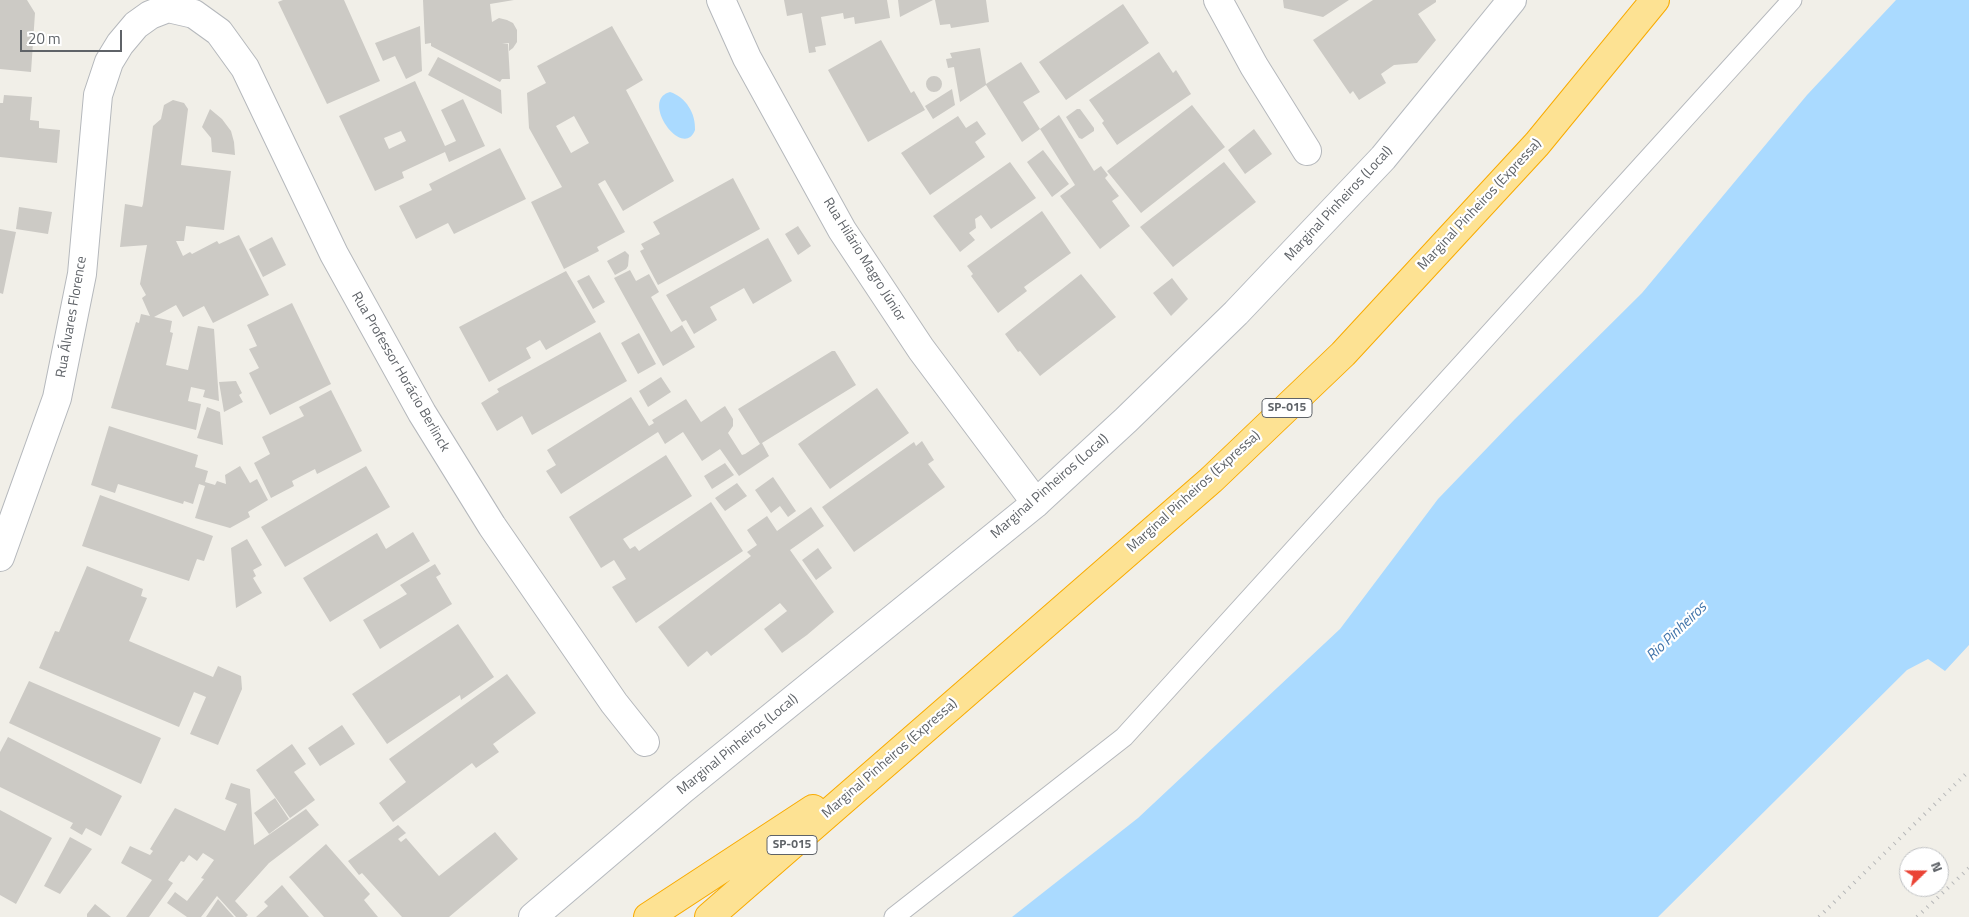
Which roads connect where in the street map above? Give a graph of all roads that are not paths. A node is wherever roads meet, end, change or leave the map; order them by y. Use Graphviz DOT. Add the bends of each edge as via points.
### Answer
graph roads {
  1 [pos="721,0"];
  2 [pos="1218,0"];
  3 [pos="1512,0"];
  4 [pos="1655,0"];
  5 [pos="1792,0"];
  6 [pos="168,8"];
  7 [pos="1307,151"];
  8 [pos="1036,503"];
  9 [pos="0,557"];
  10 [pos="644,742"];
  11 [pos="875,773"];
  12 [pos="533,917"];
  13 [pos="648,917"];
  14 [pos="709,917"];
  15 [pos="894,917"];
  1 -- 8 [label="street, Rua Hilário Magro Júnior" via="746,58 842,230 921,349"];
  2 -- 7 [label="street"];
  3 -- 8 [label="street, Marginal Pinheiros (Local)" via="1377,165 1236,313"];
  4 -- 11 [label="highway, Marginal Pinheiros (Expressa) / SP-015" via="1537,144 1344,354 1211,480"];
  5 -- 15 [label="lane" via="1124,737"];
  6 -- 9 [label="street, Rua Álvares Florence" via="136,25 120,44 109,62 98,95 82,274 57,398"];
  6 -- 10 [label="street, Rua Professor Horácio Berlinck" via="194,14 220,32 245,68 334,254 422,414 492,526"];
  8 -- 12 [label="street, Marginal Pinheiros (Local)" via="683,790"];
  11 -- 13 [label="highway" via="805,814"];
  11 -- 14 [label="highway, Marginal Pinheiros (Expressa) / SP-015"];
}
